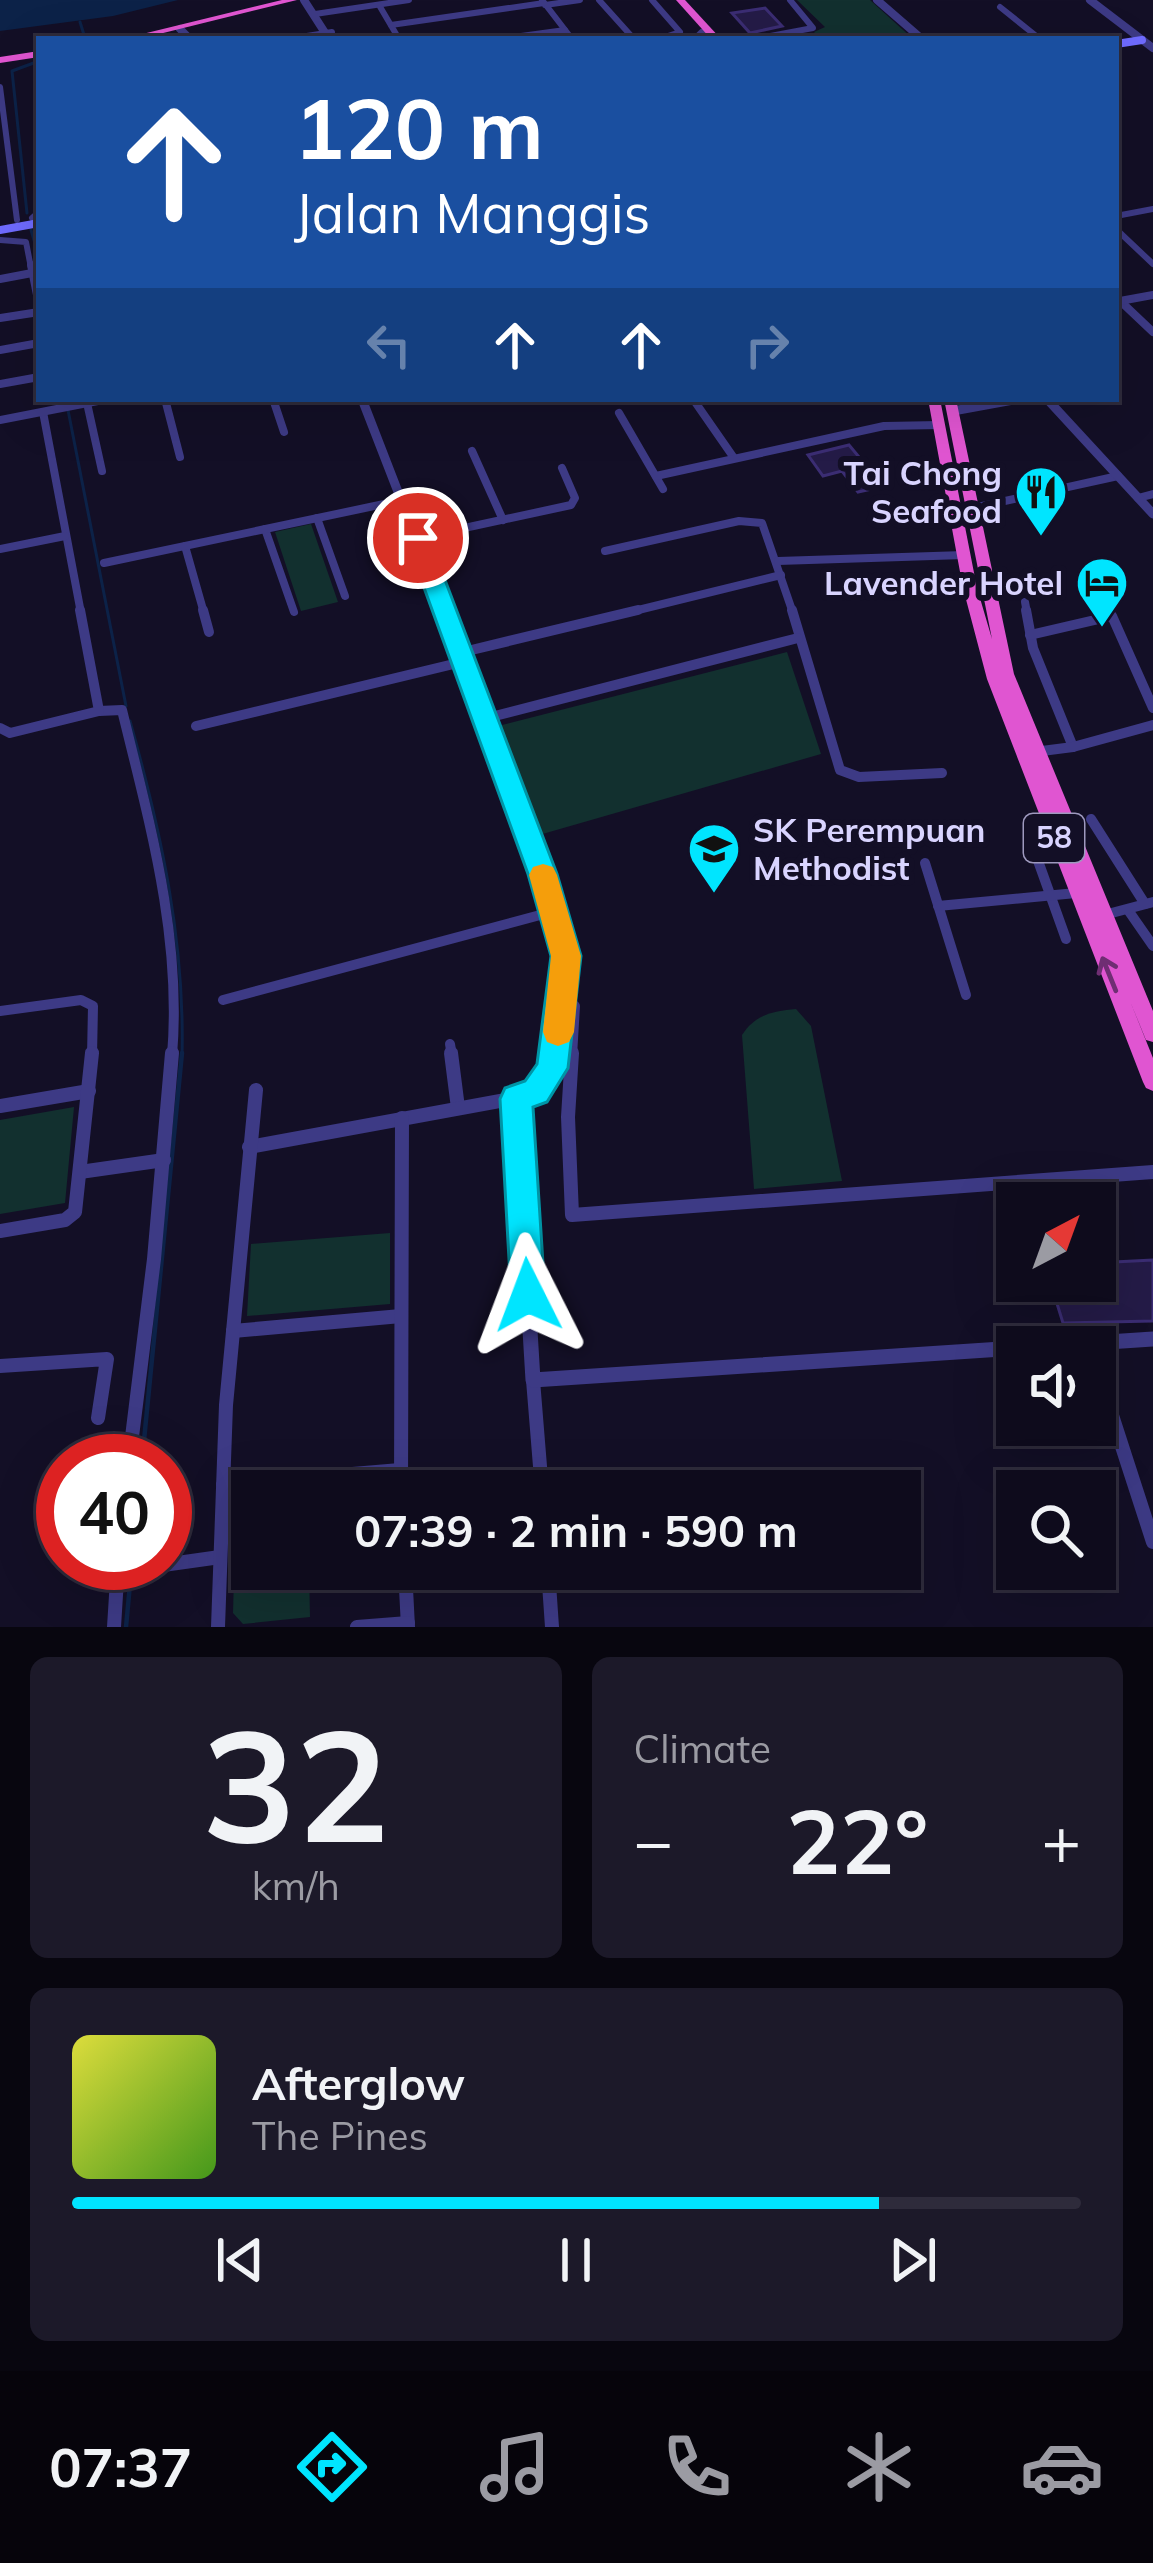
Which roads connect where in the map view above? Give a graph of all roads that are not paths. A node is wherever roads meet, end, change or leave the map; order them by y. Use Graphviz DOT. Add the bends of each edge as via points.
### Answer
graph roads {
  1 [pos="282,0"];
  2 [pos="293,0"];
  3 [pos="309,0"];
  4 [pos="409,0"];
  5 [pos="580,0"];
  6 [pos="599,0"];
  7 [pos="652,0"];
  8 [pos="676,0"];
  9 [pos="790,0"];
  10 [pos="877,0"];
  11 [pos="1090,0"];
  12 [pos="544,3"];
  13 [pos="379,4"];
  14 [pos="1000,8"];
  15 [pos="318,13"];
  16 [pos="391,25"];
  17 [pos="180,29"];
  18 [pos="565,30"];
  19 [pos="143,36"];
  20 [pos="187,36"];
  21 [pos="331,36"];
  22 [pos="397,36"];
  23 [pos="522,36"];
  24 [pos="570,36"];
  25 [pos="631,36"];
  26 [pos="668,36"];
  27 [pos="701,36"];
  28 [pos="713,36"];
  29 [pos="802,36"];
  30 [pos="919,36"];
  31 [pos="1036,36"];
  32 [pos="1123,38"];
  33 [pos="1148,39"];
  34 [pos="1153,48"];
  35 [pos="36,54"];
  36 [pos="0,60"];
  37 [pos="0,87"];
  38 [pos="1153,209"];
  39 [pos="1119,215"];
  40 [pos="36,217"];
  41 [pos="36,217"];
  42 [pos="17,220"];
  43 [pos="0,227"];
  44 [pos="1119,232"];
  45 [pos="0,239"];
  46 [pos="1153,249"];
  47 [pos="1140,251"];
  48 [pos="1153,264"];
  49 [pos="32,273"];
  50 [pos="0,279"];
  51 [pos="36,293"];
  52 [pos="1153,295"];
  53 [pos="1119,299"];
  54 [pos="1119,300"];
  55 [pos="36,309"];
  56 [pos="0,318"];
  57 [pos="1153,332"];
  58 [pos="36,344"];
  59 [pos="0,350"];
  60 [pos="36,377"];
  61 [pos="0,384"];
  62 [pos="92,402"];
  63 [pos="166,402"];
  64 [pos="274,402"];
  65 [pos="363,402"];
  66 [pos="695,402"];
  67 [pos="935,402"];
  68 [pos="985,402"];
  69 [pos="1050,402"];
  70 [pos="87,403"];
  71 [pos="58,404"];
  72 [pos="951,405"];
  73 [pos="43,412"];
  74 [pos="619,412"];
  75 [pos="0,420"];
  76 [pos="939,424"];
  77 [pos="284,432"];
  78 [pos="472,451"];
  79 [pos="180,457"];
  80 [pos="734,458"];
  81 [pos="562,468"];
  82 [pos="101,471"];
  83 [pos="656,476"];
  84 [pos="1118,476"];
  85 [pos="663,489"];
  86 [pos="1153,494"];
  87 [pos="1138,498"];
  88 [pos="403,500"];
  89 [pos="973,508"];
  90 [pos="1153,514"];
  91 [pos="316,518"];
  92 [pos="502,520"];
  93 [pos="265,529"];
  94 [pos="65,536"];
  95 [pos="418,538"];
  96 [pos="185,545"];
  97 [pos="0,549"];
  98 [pos="605,551"];
  99 [pos="964,555"];
  100 [pos="778,561"];
  101 [pos="983,561"];
  102 [pos="104,563"];
  103 [pos="781,575"];
  104 [pos="970,588"];
  105 [pos="346,596"];
  106 [pos="1025,602"];
  107 [pos="294,612"];
  108 [pos="209,632"];
  109 [pos="1030,634"];
  110 [pos="798,638"];
  111 [pos="460,657"];
  112 [pos="1153,708"];
  113 [pos="99,712"];
  114 [pos="482,719"];
  115 [pos="1153,725"];
  116 [pos="196,726"];
  117 [pos="0,728"];
  118 [pos="1073,747"];
  119 [pos="1029,753"];
  120 [pos="942,773"];
  121 [pos="1091,819"];
  122 [pos="1036,858"];
  123 [pos="925,863"];
  124 [pos="1076,893"];
  125 [pos="1050,896"];
  126 [pos="1149,903"];
  127 [pos="938,906"];
  128 [pos="1128,910"];
  129 [pos="555,911"];
  130 [pos="1104,916"];
  131 [pos="1066,939"];
  132 [pos="1153,946"];
  133 [pos="966,995"];
  134 [pos="564,996"];
  135 [pos="224,1000"];
  136 [pos="0,1011"];
  137 [pos="1153,1034"];
  138 [pos="450,1044"];
  139 [pos="1153,1082"];
  140 [pos="256,1090"];
  141 [pos="89,1091"];
  142 [pos="516,1099"];
  143 [pos="0,1106"];
  144 [pos="458,1108"];
  145 [pos="402,1118"];
  146 [pos="249,1148"];
  147 [pos="164,1160"];
  148 [pos="80,1172"];
  149 [pos="1153,1172"];
  150 [pos="0,1231"];
  151 [pos="401,1316"];
  152 [pos="233,1331"];
  153 [pos="1153,1339"];
  154 [pos="1116,1342"];
  155 [pos="996,1349"];
  156 [pos="0,1366"];
  157 [pos="533,1380"];
  158 [pos="98,1418"];
  159 [pos="1116,1428"];
  160 [pos="132,1434"];
  161 [pos="400,1470"];
  162 [pos="540,1470"];
  163 [pos="231,1485"];
  164 [pos="223,1486"];
  165 [pos="1153,1542"];
  166 [pos="220,1557"];
  167 [pos="192,1561"];
  168 [pos="116,1590"];
  169 [pos="406,1590"];
  170 [pos="549,1590"];
  171 [pos="408,1625"];
  172 [pos="114,1627"];
  173 [pos="218,1627"];
  174 [pos="357,1627"];
  175 [pos="552,1627"];
  1 -- 17 [label="highway"];
  2 -- 17 [label="highway"];
  3 -- 15 [label="street"];
  4 -- 13 [label="street"];
  5 -- 12 [label="street"];
  6 -- 25 [label="street"];
  7 -- 26 [label="street" via="680,32"];
  8 -- 27 [label="highway"];
  8 -- 28 [label="highway"];
  9 -- 29 [label="street" via="815,26"];
  10 -- 30 [label="street"];
  11 -- 32 [label="street"];
  12 -- 16 [label="street"];
  12 -- 18 [label="street"];
  13 -- 15 [label="street"];
  13 -- 16 [label="street"];
  14 -- 31 [label="street"];
  15 -- 21 [label="street"];
  16 -- 22 [label="street"];
  17 -- 19 [label="highway"];
  17 -- 20 [label="street"];
  18 -- 23 [label="street"];
  18 -- 24 [label="street"];
  32 -- 33 [label="main road"];
  32 -- 34 [label="main road"];
  33 -- 34 [label="street"];
  35 -- 36 [label="highway"];
  37 -- 42 [label="street"];
  38 -- 39 [label="street"];
  40 -- 42 [label="main road"];
  41 -- 43 [label="main road"];
  42 -- 43 [label="main road"];
  44 -- 47 [label="street"];
  45 -- 49 [label="street" via="26,242"];
  46 -- 47 [label="street"];
  47 -- 48 [label="street"];
  49 -- 50 [label="street"];
  49 -- 51 [label="street"];
  52 -- 53 [label="street"];
  54 -- 57 [label="street"];
  55 -- 56 [label="street"];
  58 -- 59 [label="street"];
  60 -- 61 [label="street"];
  62 -- 70 [label="street"];
  63 -- 79 [label="street"];
  64 -- 77 [label="street"];
  65 -- 88 [label="street"];
  66 -- 80 [label="street"];
  67 -- 76 [label="highway, 58"];
  68 -- 72 [label="street"];
  69 -- 84 [label="street"];
  70 -- 71 [label="street"];
  70 -- 82 [label="street"];
  71 -- 73 [label="street"];
  72 -- 89 [label="highway, 58"];
  73 -- 75 [label="street"];
  73 -- 94 [label="street"];
  74 -- 83 [label="street"];
  76 -- 80 [label="street" via="884,426"];
  76 -- 99 [label="highway, 58"];
  78 -- 92 [label="street"];
  80 -- 83 [label="street"];
  81 -- 92 [label="street" via="574,502"];
  83 -- 85 [label="street"];
  84 -- 87 [label="street"];
  84 -- 89 [label="street"];
  86 -- 87 [label="street"];
  87 -- 90 [label="street"];
  88 -- 91 [label="street"];
  88 -- 95 [label="street"];
  89 -- 101 [label="highway, 58"];
  91 -- 93 [label="street"];
  91 -- 105 [label="street"];
  92 -- 95 [label="street"];
  93 -- 96 [label="street"];
  93 -- 107 [label="street"];
  94 -- 97 [label="street"];
  94 -- 113 [label="street"];
  95 -- 111 [label="street"];
  96 -- 102 [label="street"];
  96 -- 108 [label="street"];
  98 -- 100 [label="street" via="751,520 768,531"];
  99 -- 100 [label="street"];
  99 -- 104 [label="highway, 58"];
  100 -- 103 [label="street"];
  101 -- 104 [label="highway" via="979,585"];
  101 -- 119 [label="highway, 58"];
  103 -- 110 [label="street"];
  103 -- 111 [label="street"];
  104 -- 119 [label="highway, 58"];
  106 -- 109 [label="street"];
  109 -- 112 [label="street" via="1112,616"];
  109 -- 118 [label="street"];
  110 -- 114 [label="street"];
  110 -- 120 [label="street" via="840,770"];
  111 -- 114 [label="street"];
  111 -- 116 [label="street"];
  113 -- 117 [label="street" via="10,734"];
  113 -- 147 [label="street" via="122,710 172,931 175,1033"];
  114 -- 129 [label="street"];
  115 -- 118 [label="street"];
  118 -- 119 [label="street"];
  119 -- 124 [label="highway, 58"];
  119 -- 130 [label="highway, 58"];
  121 -- 126 [label="street"];
  122 -- 125 [label="street"];
  123 -- 127 [label="street"];
  124 -- 125 [label="street"];
  139 -- 124 [label="highway, 58, one-way"];
  125 -- 127 [label="street"];
  125 -- 131 [label="street"];
  126 -- 128 [label="street"];
  127 -- 133 [label="street"];
  128 -- 130 [label="street"];
  128 -- 132 [label="street"];
  129 -- 134 [label="street" via="566,956"];
  129 -- 135 [label="street"];
  130 -- 137 [label="highway, 58"];
  134 -- 142 [label="street" via="552,1068 536,1091"];
  134 -- 149 [label="street" via="575,1006 572,1215"];
  136 -- 141 [label="street" via="86,1001 96,1020"];
  138 -- 144 [label="street"];
  140 -- 146 [label="street"];
  141 -- 143 [label="street"];
  141 -- 148 [label="street"];
  142 -- 144 [label="street"];
  142 -- 157 [label="street"];
  144 -- 145 [label="street"];
  145 -- 146 [label="street"];
  145 -- 151 [label="street"];
  146 -- 152 [label="street"];
  147 -- 148 [label="street"];
  147 -- 160 [label="street"];
  148 -- 150 [label="street" via="75,1212 65,1220"];
  151 -- 152 [label="street"];
  151 -- 161 [label="street"];
  152 -- 164 [label="street"];
  153 -- 154 [label="street"];
  155 -- 157 [label="street"];
  156 -- 158 [label="street" via="107,1359"];
  157 -- 162 [label="street"];
  159 -- 165 [label="street"];
  163 -- 164 [label="street"];
  164 -- 166 [label="street"];
  166 -- 167 [label="street"];
  166 -- 173 [label="street"];
  168 -- 172 [label="street"];
  169 -- 171 [label="street"];
  170 -- 175 [label="street"];
  171 -- 174 [label="street"];
}
